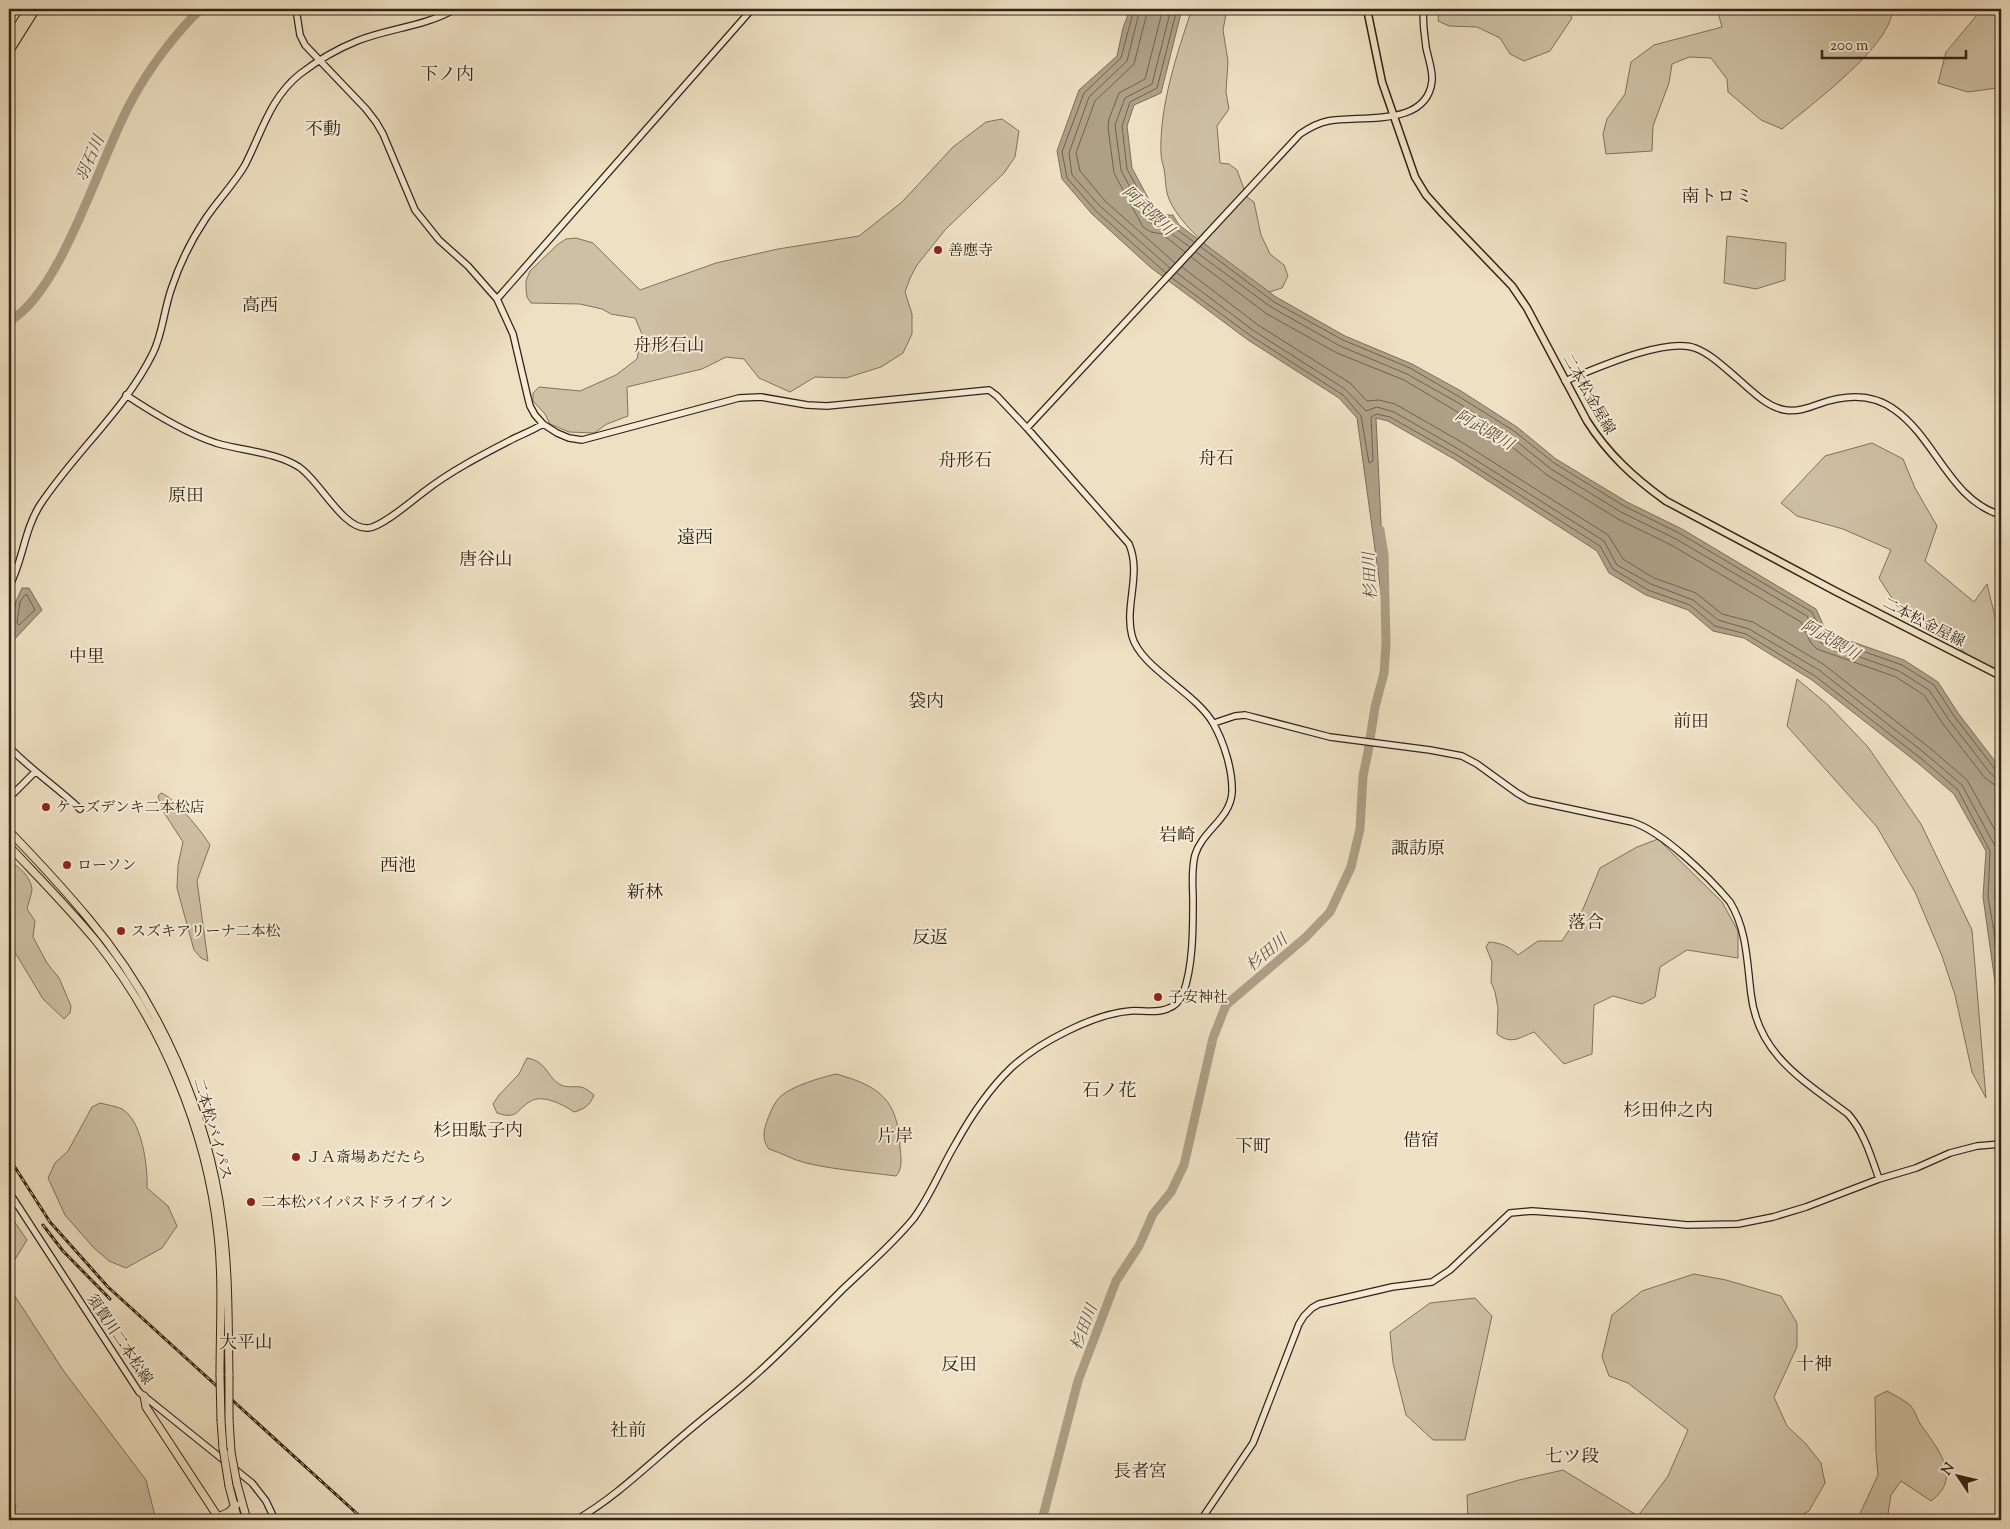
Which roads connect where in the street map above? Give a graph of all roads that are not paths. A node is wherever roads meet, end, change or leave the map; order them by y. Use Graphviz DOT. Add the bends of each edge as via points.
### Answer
graph roads {
  1 [pos="28,9"];
  2 [pos="36,9"];
  3 [pos="296,9"];
  4 [pos="455,9"];
  5 [pos="752,9"];
  6 [pos="1368,9"];
  7 [pos="1423,9"];
  8 [pos="12,42"];
  9 [pos="9,54"];
  10 [pos="319,61"];
  11 [pos="1394,116"];
  12 [pos="497,299"];
  13 [pos="1564,381"];
  14 [pos="126,395"];
  15 [pos="543,424"];
  16 [pos="1027,428"];
  17 [pos="2001,515"];
  18 [pos="9,587"];
  19 [pos="2001,676"];
  20 [pos="1214,723"];
  21 [pos="9,748"];
  22 [pos="35,772"];
  23 [pos="9,798"];
  24 [pos="80,809"];
  25 [pos="9,832"];
  26 [pos="9,846"];
  27 [pos="2001,1144"];
  28 [pos="1879,1179"];
  29 [pos="9,1192"];
  30 [pos="144,1396"];
  31 [pos="242,1501"];
  32 [pos="234,1507"];
  33 [pos="219,1519"];
  34 [pos="238,1520"];
  35 [pos="247,1520"];
  36 [pos="275,1520"];
  37 [pos="576,1520"];
  38 [pos="1202,1520"];
  1 -- 8 [label="highway"];
  2 -- 8 [label="highway"];
  3 -- 10 [label="street" via="302,39"];
  4 -- 10 [label="street" via="424,23 357,41"];
  5 -- 12 [label="street"];
  6 -- 11 [label="main road, 二本松金屋線" via="1382,82"];
  7 -- 11 [label="street" via="1432,79 1430,90 1416,108"];
  8 -- 9 [label="highway"];
  10 -- 12 [label="street" via="376,122 415,210 439,240"];
  10 -- 14 [label="street" via="280,94 244,165 200,227 172,286 153,354"];
  11 -- 13 [label="main road, 二本松金屋線" via="1415,177 1426,195 1512,286 1527,308"];
  11 -- 16 [label="street" via="1328,121 1310,126"];
  12 -- 15 [label="street" via="518,348 530,406"];
  13 -- 17 [label="street" via="1663,347 1685,346 1705,353 1779,409 1797,410 1846,397 1880,401 1905,418 1970,498"];
  13 -- 19 [label="main road, 二本松金屋線" via="1612,456 1666,500"];
  14 -- 15 [label="street" via="198,436 281,459 300,468 342,514 354,525 364,528 379,525 452,472"];
  14 -- 18 [label="street" via="41,504 28,529"];
  15 -- 16 [label="street" via="569,438 582,440 739,398 762,397 827,406 984,389 997,396"];
  16 -- 20 [label="street" via="1129,544 1134,561 1130,620 1137,649 1194,700"];
  20 -- 28 [label="street" via="1245,715 1295,729 1451,754 1470,759 1529,800 1639,824 1654,832 1723,894 1737,914 1743,930 1753,1008 1767,1043 1783,1064 1856,1123"];
  20 -- 37 [label="street" via="1229,765 1232,794 1225,813 1203,839 1195,857 1191,952 1179,1001 1161,1010 1128,1011 1092,1021 1047,1041 1022,1058 984,1099 920,1209 899,1234 754,1377 614,1495"];
  21 -- 22 [label="street"];
  22 -- 23 [label="street"];
  22 -- 24 [label="street" via="60,789"];
  25 -- 31 [label="highway, 二本松バイパス, bridge" via="89,919 122,964 160,1026 184,1077 209,1154 222,1220 227,1279 229,1419"];
  26 -- 32 [label="highway, 二本松バイパス, bridge" via="69,909 116,968 179,1082 195,1128 216,1219 220,1267 221,1421"];
  27 -- 28 [label="street" via="1950,1153"];
  28 -- 38 [label="street" via="1806,1207 1738,1224 1687,1225 1532,1211 1510,1213 1450,1270 1432,1282 1392,1287 1319,1304 1299,1324 1253,1443"];
  29 -- 30 [label="street, 須賀川二本松線" via="122,1369"];
  30 -- 33 [label="highway" via="146,1407"];
  30 -- 36 [label="street, 須賀川二本松線" via="252,1483"];
  31 -- 32 [label="highway"];
  31 -- 35 [label="highway, 二本松バイパス"];
  32 -- 33 [label="highway"];
  32 -- 34 [label="highway, 二本松バイパス"];
}
